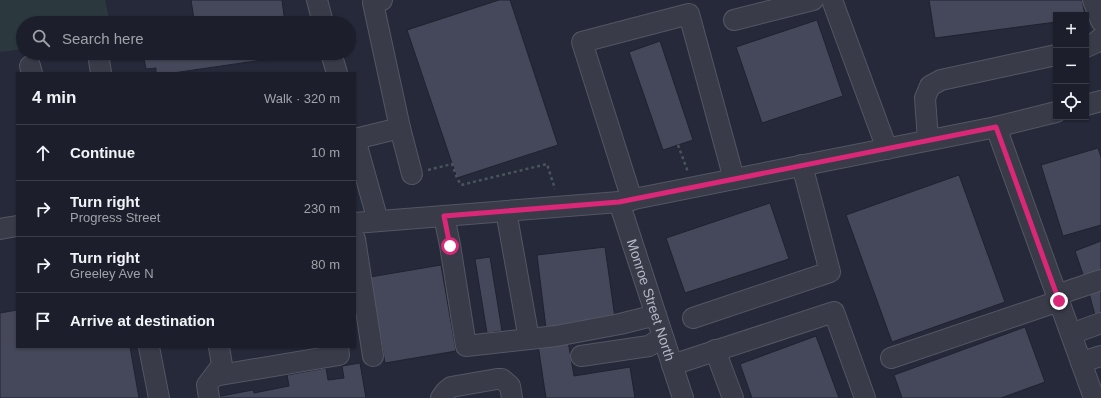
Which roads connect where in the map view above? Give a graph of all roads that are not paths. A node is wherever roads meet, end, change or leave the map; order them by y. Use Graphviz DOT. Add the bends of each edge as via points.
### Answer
graph roads {
  1 [pos="317,0"];
  2 [pos="382,0"];
  3 [pos="813,0"];
  4 [pos="832,0"];
  5 [pos="1093,0"];
  6 [pos="321,16"];
  7 [pos="734,20"];
  8 [pos="1101,21"];
  9 [pos="1101,38"];
  10 [pos="1089,46"];
  11 [pos="1053,56"];
  12 [pos="333,60"];
  13 [pos="337,72"];
  14 [pos="1101,101"];
  15 [pos="1089,104"];
  16 [pos="1053,113"];
  17 [pos="996,127"];
  18 [pos="400,128"];
  19 [pos="356,139"];
  20 [pos="928,140"];
  21 [pos="356,143"];
  22 [pos="887,149"];
  23 [pos="802,166"];
  24 [pos="412,174"];
  25 [pos="734,179"];
  26 [pos="625,201"];
  27 [pos="506,211"];
  28 [pos="444,216"];
  29 [pos="378,221"];
  30 [pos="356,223"];
  31 [pos="16,226"];
  32 [pos="0,229"];
  33 [pos="356,252"];
  34 [pos="357,265"];
  35 [pos="1101,280"];
  36 [pos="1058,298"];
  37 [pos="656,315"];
  38 [pos="693,318"];
  39 [pos="1101,323"];
  40 [pos="1071,334"];
  41 [pos="663,337"];
  42 [pos="529,339"];
  43 [pos="149,348"];
  44 [pos="219,348"];
  45 [pos="338,348"];
  46 [pos="715,350"];
  47 [pos="372,356"];
  48 [pos="581,356"];
  49 [pos="1101,356"];
  50 [pos="890,358"];
  51 [pos="1081,362"];
  52 [pos="672,365"];
  53 [pos="214,376"];
  54 [pos="159,398"];
  55 [pos="209,398"];
  56 [pos="441,398"];
  57 [pos="512,398"];
  58 [pos="683,398"];
  59 [pos="732,398"];
  60 [pos="865,398"];
  61 [pos="1094,398"];
  1 -- 6 [label="street"];
  2 -- 18 [label="street" via="372,2"];
  3 -- 7 [label="street"];
  4 -- 22 [label="street"];
  5 -- 8 [label="street"];
  9 -- 10 [label="street"];
  11 -- 20 [label="street" via="941,80 930,86 925,98"];
  12 -- 13 [label="street"];
  14 -- 15 [label="street"];
  16 -- 17 [label="street"];
  17 -- 20 [label="street"];
  17 -- 36 [label="street"];
  18 -- 19 [label="street"];
  18 -- 24 [label="street"];
  20 -- 22 [label="street"];
  21 -- 29 [label="street"];
  22 -- 23 [label="street"];
  23 -- 25 [label="street"];
  23 -- 38 [label="street" via="830,272"];
  25 -- 26 [label="street"];
  25 -- 26 [label="street, Monroe Street North" via="689,14 582,42"];
  26 -- 27 [label="street"];
  26 -- 37 [label="street, Monroe Street North"];
  27 -- 28 [label="street"];
  27 -- 42 [label="street"];
  28 -- 29 [label="street"];
  28 -- 42 [label="street" via="466,346"];
  29 -- 30 [label="street"];
  31 -- 32 [label="street"];
  33 -- 34 [label="street"];
  34 -- 47 [label="street"];
  35 -- 36 [label="street"];
  36 -- 40 [label="street"];
  36 -- 50 [label="street"];
  37 -- 41 [label="street, Monroe Street North"];
  37 -- 42 [label="street" via="620,324"];
  39 -- 40 [label="street"];
  40 -- 51 [label="street"];
  41 -- 48 [label="street" via="649,346"];
  41 -- 52 [label="street, Monroe Street North"];
  43 -- 54 [label="street"];
  44 -- 53 [label="street" via="222,365"];
  45 -- 53 [label="street" via="339,355"];
  46 -- 52 [label="street"];
  46 -- 59 [label="street"];
  46 -- 60 [label="street" via="834,312"];
  49 -- 51 [label="street"];
  51 -- 61 [label="street"];
  52 -- 58 [label="street, Monroe Street North"];
  53 -- 55 [label="street" via="207,385"];
  56 -- 57 [label="street" via="451,387 502,379 510,386"];
}
